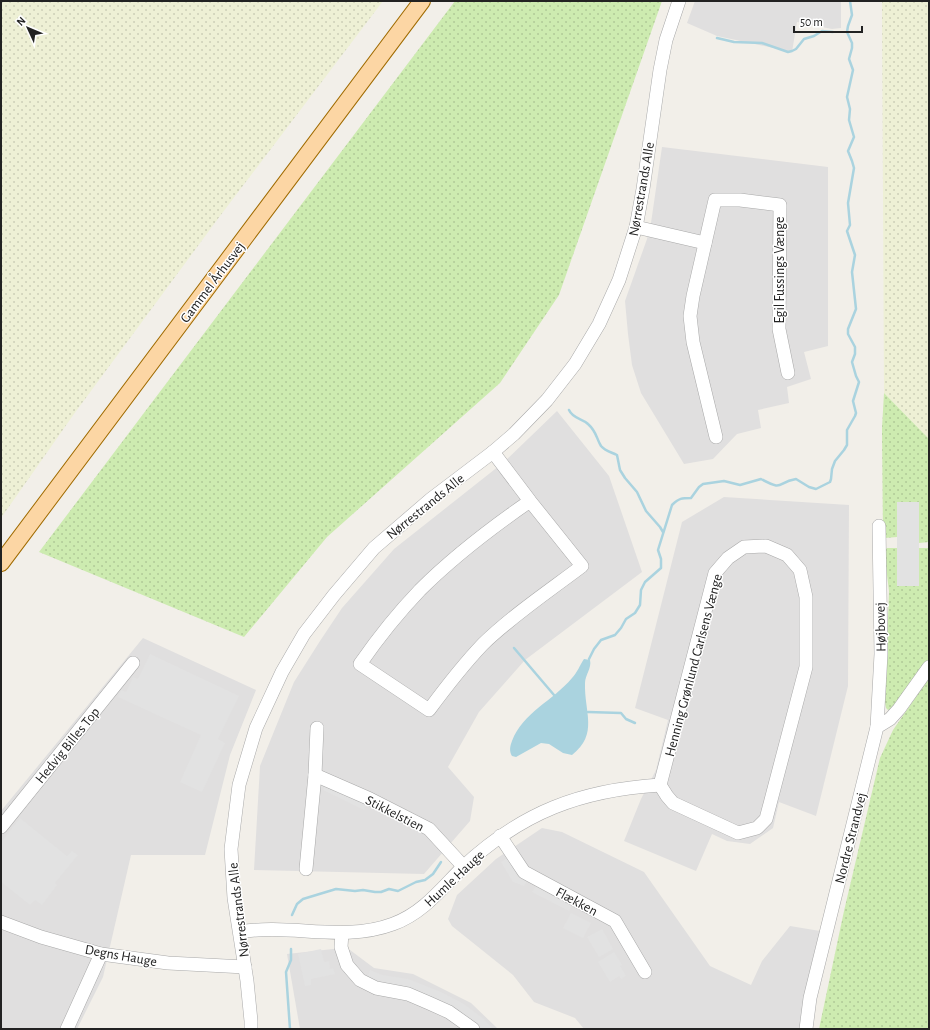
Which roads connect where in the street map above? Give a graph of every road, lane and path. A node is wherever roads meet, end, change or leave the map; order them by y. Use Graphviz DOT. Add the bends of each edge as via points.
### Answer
graph roads {
  1 [pos="422,1"];
  2 [pos="679,1"];
  3 [pos="636,227"];
  4 [pos="705,243"];
  5 [pos="788,373"];
  6 [pos="716,437"];
  7 [pos="493,452"];
  8 [pos="530,501"];
  9 [pos="879,526"];
  10 [pos="1,563"];
  11 [pos="133,662"];
  12 [pos="929,667"];
  13 [pos="877,727"];
  14 [pos="318,728"];
  15 [pos="315,775"];
  16 [pos="660,785"];
  17 [pos="1,827"];
  18 [pos="500,836"];
  19 [pos="464,867"];
  20 [pos="306,869"];
  21 [pos="1,922"];
  22 [pos="240,932"];
  23 [pos="342,933"];
  24 [pos="101,954"];
  25 [pos="245,967"];
  26 [pos="645,972"];
  27 [pos="67,1029"];
  28 [pos="251,1029"];
  29 [pos="472,1029"];
  30 [pos="806,1029"];
  1 -- 10 [label="main road, Gammel Århusvej"];
  2 -- 3 [label="street, Nørrestrands Alle" via="666,40 660,70"];
  3 -- 4 [label="street"];
  3 -- 7 [label="street, Nørrestrands Alle" via="619,280 599,324 575,364 547,400"];
  4 -- 5 [label="street, Egil Fussings Vænge" via="715,200 780,205 779,329"];
  4 -- 6 [label="street, Egil Fussings Vænge" via="690,316 693,342"];
  7 -- 8 [label="street"];
  7 -- 22 [label="street, Nørrestrands Alle" via="431,499 374,548 304,634 282,672 256,728 239,785 231,849 234,898"];
  8 -- 8 [label="street" via="582,566 483,644 429,710 360,664 380,635 420,591 464,550"];
  9 -- 13 [label="street, Højbovej" via="881,654"];
  11 -- 17 [label="street, Hedvig Billes Top"];
  12 -- 13 [label="street" via="899,709 890,719"];
  13 -- 30 [label="street, Nordre Strandvej" via="810,998"];
  14 -- 15 [label="street"];
  15 -- 19 [label="street, Stikkelstien" via="370,799 429,830"];
  15 -- 20 [label="street"];
  16 -- 16 [label="street, Henning Grønlund Carlsens Vænge" via="715,573 728,558 744,547 766,546 787,555 800,570 806,597 806,667 766,819 757,828 738,834 673,803"];
  16 -- 18 [label="street, Humle Hauge" via="606,791 575,799 539,814"];
  18 -- 19 [label="street, Humle Hauge"];
  18 -- 26 [label="street, Flækken" via="524,872 616,922"];
  19 -- 23 [label="street, Humle Hauge" via="427,905 412,916 374,930"];
  21 -- 24 [label="street, Degns Hauge" via="40,937"];
  22 -- 23 [label="street, Humle Hauge" via="267,929"];
  22 -- 25 [label="street, Nørrestrands Alle"];
  23 -- 29 [label="street" via="341,947 347,965 360,980 376,988 408,994 429,1003 449,1012"];
  24 -- 25 [label="street, Degns Hauge" via="168,963"];
  24 -- 27 [label="street"];
  25 -- 28 [label="street, Nørrestrands Alle"];
}
